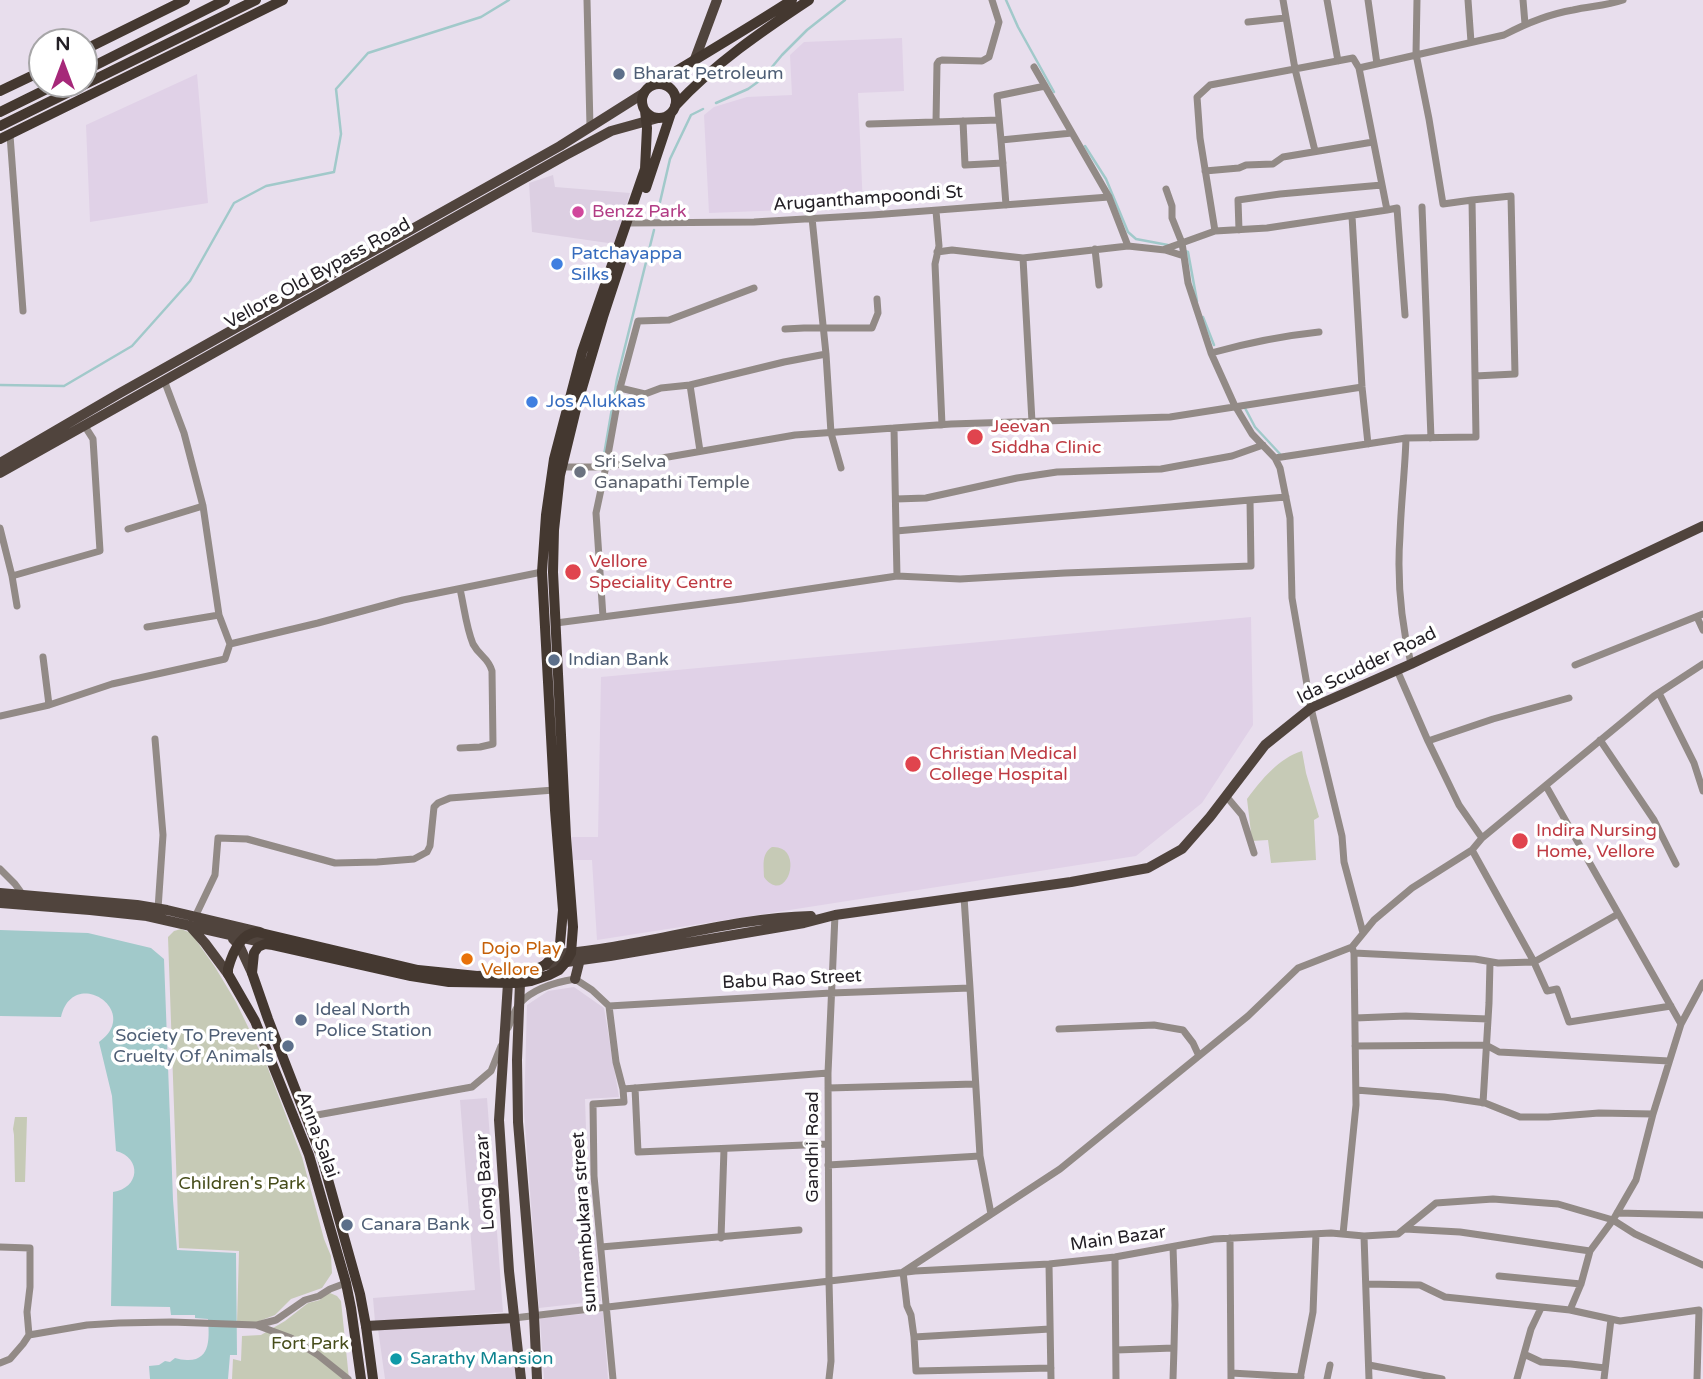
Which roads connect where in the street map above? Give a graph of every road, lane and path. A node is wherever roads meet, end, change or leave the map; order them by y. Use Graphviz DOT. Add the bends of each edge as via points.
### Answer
graph roads {
  1 [pos="185,0"];
  2 [pos="225,0"];
  3 [pos="256,0"];
  4 [pos="283,0"];
  5 [pos="587,0"];
  6 [pos="717,0"];
  7 [pos="792,0"];
  8 [pos="809,0"];
  9 [pos="992,0"];
  10 [pos="1283,0"];
  11 [pos="1328,0"];
  12 [pos="1368,0"];
  13 [pos="1417,0"];
  14 [pos="1468,0"];
  15 [pos="1523,0"];
  16 [pos="1623,0"];
  17 [pos="1581,4"];
  18 [pos="1285,18"];
  19 [pos="1248,22"];
  20 [pos="1525,24"];
  21 [pos="1471,41"];
  22 [pos="98,43"];
  23 [pos="1416,54"];
  24 [pos="695,59"];
  25 [pos="1338,61"];
  26 [pos="98,64"];
  27 [pos="1377,64"];
  28 [pos="1034,67"];
  29 [pos="1359,68"];
  30 [pos="1295,69"];
  31 [pos="28,78"];
  32 [pos="655,84"];
  33 [pos="1045,86"];
  34 [pos="0,91"];
  35 [pos="644,93"];
  36 [pos="28,98"];
  37 [pos="45,104"];
  38 [pos="673,109"];
  39 [pos="0,112"];
  40 [pos="53,114"];
  41 [pos="650,116"];
  42 [pos="999,120"];
  43 [pos="963,121"];
  44 [pos="936,122"];
  45 [pos="869,124"];
  46 [pos="0,126"];
  47 [pos="590,127"];
  48 [pos="1072,133"];
  49 [pos="5,137"];
  50 [pos="1001,140"];
  51 [pos="1373,142"];
  52 [pos="1315,151"];
  53 [pos="1003,163"];
  54 [pos="1205,171"];
  55 [pos="1382,185"];
  56 [pos="1166,189"];
  57 [pos="1109,197"];
  58 [pos="1472,200"];
  59 [pos="1006,205"];
  60 [pos="1422,206"];
  61 [pos="1387,210"];
  62 [pos="936,211"];
  63 [pos="1352,216"];
  64 [pos="812,218"];
  65 [pos="631,223"];
  66 [pos="1239,230"];
  67 [pos="1215,231"];
  68 [pos="1182,243"];
  69 [pos="1128,246"];
  70 [pos="1095,250"];
  71 [pos="1165,250"];
  72 [pos="937,252"];
  73 [pos="1184,256"];
  74 [pos="1023,258"];
  75 [pos="1099,285"];
  76 [pos="754,288"];
  77 [pos="877,299"];
  78 [pos="23,311"];
  79 [pos="1405,315"];
  80 [pos="824,328"];
  81 [pos="785,329"];
  82 [pos="1319,332"];
  83 [pos="1211,353"];
  84 [pos="826,354"];
  85 [pos="1475,376"];
  86 [pos="164,380"];
  87 [pos="690,385"];
  88 [pos="1362,387"];
  89 [pos="620,388"];
  90 [pos="1235,406"];
  91 [pos="1032,422"];
  92 [pos="942,425"];
  93 [pos="86,428"];
  94 [pos="894,428"];
  95 [pos="831,433"];
  96 [pos="1406,438"];
  97 [pos="1431,438"];
  98 [pos="1368,444"];
  99 [pos="1262,445"];
  100 [pos="700,452"];
  101 [pos="1275,458"];
  102 [pos="0,463"];
  103 [pos="607,466"];
  104 [pos="558,467"];
  105 [pos="841,468"];
  106 [pos="0,473"];
  107 [pos="1286,497"];
  108 [pos="896,499"];
  109 [pos="1250,500"];
  110 [pos="203,506"];
  111 [pos="1703,526"];
  112 [pos="0,528"];
  113 [pos="128,529"];
  114 [pos="896,531"];
  115 [pos="542,572"];
  116 [pos="12,576"];
  117 [pos="897,576"];
  118 [pos="460,589"];
  119 [pos="16,606"];
  120 [pos="219,615"];
  121 [pos="1700,616"];
  122 [pos="603,617"];
  123 [pos="556,624"];
  124 [pos="147,627"];
  125 [pos="1703,630"];
  126 [pos="230,644"];
  127 [pos="43,657"];
  128 [pos="1411,664"];
  129 [pos="1703,664"];
  130 [pos="1575,665"];
  131 [pos="1397,670"];
  132 [pos="1659,693"];
  133 [pos="1569,698"];
  134 [pos="50,705"];
  135 [pos="1311,708"];
  136 [pos="0,716"];
  137 [pos="155,739"];
  138 [pos="1600,740"];
  139 [pos="1428,741"];
  140 [pos="460,748"];
  141 [pos="1546,786"];
  142 [pos="554,790"];
  143 [pos="1703,791"];
  144 [pos="1226,796"];
  145 [pos="1482,838"];
  146 [pos="1472,850"];
  147 [pos="1254,853"];
  148 [pos="1676,864"];
  149 [pos="0,869"];
  150 [pos="0,893"];
  151 [pos="23,895"];
  152 [pos="964,897"];
  153 [pos="0,903"];
  154 [pos="158,909"];
  155 [pos="1619,914"];
  156 [pos="835,915"];
  157 [pos="192,921"];
  158 [pos="265,933"];
  159 [pos="1363,933"];
  160 [pos="238,940"];
  161 [pos="273,945"];
  162 [pos="1353,950"];
  163 [pos="555,954"];
  164 [pos="575,956"];
  165 [pos="1490,962"];
  166 [pos="1534,962"];
  167 [pos="545,965"];
  168 [pos="252,973"];
  169 [pos="228,974"];
  170 [pos="575,979"];
  171 [pos="514,983"];
  172 [pos="1703,984"];
  173 [pos="970,988"];
  174 [pos="831,993"];
  175 [pos="519,1005"];
  176 [pos="609,1006"];
  177 [pos="1671,1006"];
  178 [pos="1355,1018"];
  179 [pos="1488,1019"];
  180 [pos="1681,1024"];
  181 [pos="1059,1029"];
  182 [pos="503,1039"];
  183 [pos="1486,1045"];
  184 [pos="1355,1046"];
  185 [pos="1199,1056"];
  186 [pos="1670,1061"];
  187 [pos="828,1073"];
  188 [pos="975,1084"];
  189 [pos="635,1088"];
  190 [pos="828,1088"];
  191 [pos="623,1089"];
  192 [pos="1356,1090"];
  193 [pos="1483,1103"];
  194 [pos="1653,1114"];
  195 [pos="306,1117"];
  196 [pos="828,1144"];
  197 [pos="724,1149"];
  198 [pos="980,1156"];
  199 [pos="828,1165"];
  200 [pos="991,1214"];
  201 [pos="1703,1215"];
  202 [pos="1615,1216"];
  203 [pos="1404,1229"];
  204 [pos="799,1230"];
  205 [pos="1316,1234"];
  206 [pos="1343,1234"];
  207 [pos="1364,1236"];
  208 [pos="721,1237"];
  209 [pos="1230,1238"];
  210 [pos="0,1247"];
  211 [pos="601,1247"];
  212 [pos="1173,1247"];
  213 [pos="1590,1251"];
  214 [pos="1115,1257"];
  215 [pos="1049,1264"];
  216 [pos="1703,1265"];
  217 [pos="903,1272"];
  218 [pos="1499,1276"];
  219 [pos="829,1281"];
  220 [pos="346,1283"];
  221 [pos="1366,1284"];
  222 [pos="1581,1284"];
  223 [pos="607,1307"];
  224 [pos="1541,1308"];
  225 [pos="1570,1310"];
  226 [pos="534,1315"];
  227 [pos="514,1318"];
  228 [pos="1611,1319"];
  229 [pos="257,1325"];
  230 [pos="366,1326"];
  231 [pos="1050,1329"];
  232 [pos="29,1335"];
  233 [pos="914,1337"];
  234 [pos="1174,1348"];
  235 [pos="1116,1350"];
  236 [pos="1524,1354"];
  237 [pos="0,1363"];
  238 [pos="1330,1365"];
  239 [pos="1368,1365"];
  240 [pos="1051,1368"];
  241 [pos="1605,1368"];
  242 [pos="1231,1376"];
  243 [pos="1300,1378"];
  244 [pos="348,1379"];
  245 [pos="360,1379"];
  246 [pos="373,1379"];
  247 [pos="521,1379"];
  248 [pos="537,1379"];
  249 [pos="612,1379"];
  250 [pos="830,1379"];
  251 [pos="1051,1379"];
  252 [pos="1116,1379"];
  253 [pos="1174,1379"];
  254 [pos="1327,1379"];
  255 [pos="1369,1379"];
  256 [pos="1442,1379"];
  257 [pos="1517,1379"];
  258 [pos="1604,1379"];
  259 [pos="1697,1379"];
  1 -- 22 [label="highway"];
  2 -- 26 [label="highway"];
  3 -- 37 [label="highway"];
  4 -- 40 [label="highway"];
  5 -- 47 [label="street"];
  6 -- 24 [label="main road"];
  7 -- 24 [label="highway"];
  8 -- 38 [label="highway" via="756,34"];
  9 -- 44 [label="street" via="999,22 989,57 937,64"];
  10 -- 18 [label="street"];
  11 -- 25 [label="street"];
  12 -- 27 [label="street"];
  13 -- 23 [label="street"];
  14 -- 21 [label="street"];
  15 -- 20 [label="street"];
  16 -- 17 [label="street"];
  17 -- 20 [label="street"];
  18 -- 19 [label="street"];
  18 -- 30 [label="street"];
  20 -- 21 [label="street" via="1504,35"];
  21 -- 23 [label="street"];
  23 -- 27 [label="street"];
  23 -- 58 [label="street" via="1443,204"];
  24 -- 32 [label="highway"];
  25 -- 29 [label="street" via="1353,58"];
  25 -- 30 [label="street"];
  27 -- 29 [label="street"];
  28 -- 33 [label="street"];
  29 -- 51 [label="street"];
  30 -- 52 [label="street"];
  30 -- 54 [label="street" via="1210,85 1197,97"];
  31 -- 34 [label="highway"];
  32 -- 35 [label="highway"];
  32 -- 38 [label="highway" via="670,88 675,96"];
  33 -- 42 [label="street" via="997,96"];
  33 -- 48 [label="street"];
  35 -- 41 [label="highway" via="642,102"];
  35 -- 47 [label="main road, Vellore Old Bypass Road"];
  36 -- 39 [label="highway"];
  37 -- 40 [label="highway"];
  37 -- 46 [label="highway"];
  38 -- 41 [label="highway" via="663,117"];
  38 -- 65 [label="highway"];
  40 -- 49 [label="highway"];
  41 -- 65 [label="highway" via="645,169"];
  41 -- 86 [label="main road, Vellore Old Bypass Road" via="566,155"];
  42 -- 43 [label="street"];
  42 -- 50 [label="street"];
  43 -- 44 [label="street"];
  43 -- 53 [label="street" via="965,165"];
  44 -- 45 [label="street"];
  47 -- 102 [label="main road, Vellore Old Bypass Road"];
  48 -- 50 [label="street"];
  48 -- 57 [label="street"];
  49 -- 78 [label="street"];
  50 -- 53 [label="street"];
  51 -- 52 [label="street"];
  51 -- 55 [label="street"];
  52 -- 54 [label="street" via="1283,157 1273,164"];
  53 -- 59 [label="street"];
  54 -- 67 [label="street"];
  55 -- 61 [label="street"];
  55 -- 66 [label="street" via="1238,200"];
  56 -- 68 [label="street"];
  57 -- 59 [label="street, Aruganthampoondi St"];
  57 -- 69 [label="street"];
  58 -- 85 [label="street"];
  58 -- 85 [label="street" via="1511,196 1515,374"];
  59 -- 62 [label="street, Aruganthampoondi St"];
  60 -- 97 [label="street"];
  61 -- 63 [label="street"];
  61 -- 79 [label="street" via="1397,208"];
  62 -- 64 [label="street, Aruganthampoondi St"];
  62 -- 72 [label="street"];
  63 -- 66 [label="street"];
  63 -- 88 [label="street"];
  64 -- 65 [label="street, Aruganthampoondi St"];
  64 -- 80 [label="street"];
  65 -- 104 [label="highway" via="582,352"];
  66 -- 67 [label="street"];
  67 -- 68 [label="street"];
  68 -- 71 [label="street"];
  68 -- 73 [label="street"];
  69 -- 70 [label="street"];
  69 -- 71 [label="street"];
  70 -- 74 [label="street"];
  70 -- 75 [label="street"];
  71 -- 73 [label="street"];
  72 -- 74 [label="street"];
  72 -- 92 [label="street"];
  73 -- 83 [label="street"];
  74 -- 91 [label="street"];
  76 -- 89 [label="street" via="669,320 638,321"];
  77 -- 80 [label="street" via="872,328"];
  80 -- 81 [label="street"];
  80 -- 84 [label="street"];
  82 -- 83 [label="street"];
  83 -- 90 [label="street"];
  84 -- 87 [label="street"];
  84 -- 95 [label="street"];
  85 -- 97 [label="street" via="1476,437"];
  86 -- 106 [label="main road, Vellore Old Bypass Road"];
  86 -- 110 [label="street"];
  87 -- 89 [label="street" via="645,394"];
  87 -- 100 [label="street"];
  88 -- 90 [label="street"];
  88 -- 98 [label="street"];
  89 -- 103 [label="street"];
  90 -- 91 [label="street" via="1170,417"];
  90 -- 99 [label="street"];
  91 -- 92 [label="street"];
  92 -- 94 [label="street"];
  93 -- 116 [label="street" via="93,439 100,551"];
  94 -- 95 [label="street"];
  94 -- 108 [label="street"];
  95 -- 100 [label="street"];
  95 -- 105 [label="street"];
  96 -- 97 [label="street"];
  96 -- 98 [label="street"];
  96 -- 128 [label="street" via="1400,587"];
  98 -- 101 [label="street"];
  99 -- 101 [label="street"];
  99 -- 108 [label="street" via="1232,456 1161,469 1057,472 926,498"];
  100 -- 103 [label="street"];
  101 -- 107 [label="street"];
  103 -- 104 [label="street"];
  103 -- 122 [label="street" via="596,513"];
  104 -- 115 [label="highway" via="546,515"];
  104 -- 123 [label="highway" via="553,572"];
  107 -- 109 [label="street"];
  107 -- 135 [label="street" via="1292,598"];
  108 -- 114 [label="street"];
  109 -- 114 [label="street"];
  109 -- 117 [label="street" via="1251,566 960,579"];
  110 -- 113 [label="street"];
  110 -- 120 [label="street"];
  111 -- 128 [label="main road, Ida Scudder Road"];
  112 -- 116 [label="street"];
  114 -- 117 [label="street"];
  115 -- 118 [label="street"];
  115 -- 142 [label="highway"];
  116 -- 119 [label="street"];
  117 -- 122 [label="street"];
  118 -- 126 [label="street"];
  118 -- 140 [label="street" via="471,639 492,671 493,744"];
  120 -- 124 [label="street"];
  120 -- 126 [label="street"];
  121 -- 125 [label="street"];
  121 -- 130 [label="street"];
  122 -- 123 [label="street"];
  123 -- 164 [label="highway"];
  126 -- 134 [label="street" via="225,659 112,684"];
  127 -- 134 [label="street"];
  128 -- 131 [label="main road, Ida Scudder Road"];
  129 -- 132 [label="street"];
  131 -- 135 [label="main road, Ida Scudder Road"];
  131 -- 139 [label="street"];
  132 -- 138 [label="street"];
  132 -- 143 [label="street"];
  133 -- 139 [label="street"];
  134 -- 136 [label="street"];
  135 -- 144 [label="main road, Ida Scudder Road" via="1265,744"];
  135 -- 159 [label="street"];
  137 -- 154 [label="street" via="163,835"];
  138 -- 141 [label="street"];
  138 -- 148 [label="street" via="1654,820"];
  139 -- 145 [label="street" via="1459,804"];
  141 -- 145 [label="street"];
  141 -- 155 [label="street"];
  142 -- 157 [label="street" via="450,798 438,803 430,846 414,859 335,863 247,839 218,838 215,875"];
  142 -- 163 [label="highway" via="563,910"];
  144 -- 147 [label="street" via="1242,815"];
  144 -- 152 [label="main road, Ida Scudder Road" via="1182,849 1148,868"];
  145 -- 146 [label="street"];
  146 -- 159 [label="street" via="1412,888"];
  146 -- 166 [label="street"];
  149 -- 151 [label="street"];
  150 -- 151 [label="main road"];
  151 -- 154 [label="main road"];
  152 -- 156 [label="main road, Ida Scudder Road"];
  152 -- 173 [label="street"];
  153 -- 157 [label="main road"];
  154 -- 157 [label="main road"];
  155 -- 166 [label="street"];
  155 -- 177 [label="street"];
  156 -- 164 [label="main road, Ida Scudder Road" via="775,918"];
  156 -- 174 [label="street, Gandhi Road"];
  157 -- 158 [label="main road"];
  157 -- 160 [label="main road" via="223,928"];
  157 -- 169 [label="main road"];
  158 -- 160 [label="highway" via="251,933"];
  158 -- 167 [label="highway" via="418,970 477,976 532,971"];
  159 -- 162 [label="street"];
  160 -- 161 [label="main road"];
  160 -- 168 [label="main road"];
  160 -- 169 [label="highway"];
  161 -- 168 [label="highway" via="258,947"];
  161 -- 171 [label="highway" via="449,982"];
  162 -- 165 [label="street"];
  162 -- 178 [label="street"];
  162 -- 185 [label="street" via="1298,968"];
  163 -- 164 [label="main road"];
  163 -- 167 [label="highway"];
  164 -- 167 [label="main road"];
  164 -- 170 [label="main road"];
  164 -- 171 [label="highway" via="549,975"];
  165 -- 166 [label="street"];
  165 -- 179 [label="street"];
  166 -- 177 [label="street" via="1547,991 1557,989 1569,1022"];
  168 -- 195 [label="highway, Anna Salai"];
  169 -- 220 [label="highway, Anna Salai" via="255,1021 309,1155"];
  170 -- 175 [label="street" via="555,982"];
  170 -- 176 [label="street"];
  171 -- 175 [label="main road"];
  171 -- 182 [label="main road, Long Bazar"];
  172 -- 180 [label="street"];
  173 -- 174 [label="street, Babu Rao Street"];
  173 -- 188 [label="street"];
  174 -- 176 [label="street, Babu Rao Street"];
  174 -- 187 [label="street, Gandhi Road"];
  175 -- 182 [label="street"];
  175 -- 226 [label="main road" via="518,1122"];
  176 -- 191 [label="street"];
  177 -- 180 [label="street"];
  178 -- 179 [label="street"];
  178 -- 184 [label="street"];
  179 -- 183 [label="street"];
  180 -- 186 [label="street"];
  181 -- 185 [label="street" via="1154,1025 1183,1030"];
  182 -- 195 [label="street" via="491,1071 472,1087"];
  182 -- 227 [label="main road, Long Bazar" via="499,1120"];
  183 -- 184 [label="street"];
  183 -- 186 [label="street" via="1499,1052"];
  183 -- 193 [label="street"];
  184 -- 192 [label="street"];
  185 -- 200 [label="street" via="1060,1169"];
  186 -- 194 [label="street"];
  187 -- 189 [label="street, sunnambukara street"];
  187 -- 190 [label="street, Gandhi Road"];
  188 -- 190 [label="street"];
  188 -- 198 [label="street"];
  189 -- 191 [label="street, sunnambukara street"];
  189 -- 197 [label="street" via="638,1152"];
  190 -- 196 [label="street, Gandhi Road"];
  191 -- 211 [label="street, sunnambukara street" via="624,1102 593,1104"];
  192 -- 193 [label="street"];
  192 -- 206 [label="street"];
  193 -- 194 [label="street" via="1520,1117"];
  194 -- 202 [label="street" via="1636,1180"];
  195 -- 230 [label="highway, Anna Salai" via="322,1158"];
  196 -- 197 [label="street"];
  196 -- 199 [label="street, Gandhi Road"];
  197 -- 208 [label="street"];
  198 -- 199 [label="street"];
  198 -- 200 [label="street"];
  199 -- 219 [label="street, Gandhi Road"];
  200 -- 217 [label="street"];
  201 -- 202 [label="street"];
  202 -- 203 [label="street, Main Bazar" via="1558,1204 1493,1199 1436,1203"];
  202 -- 213 [label="street"];
  202 -- 216 [label="street, Main Bazar" via="1635,1234"];
  203 -- 207 [label="street, Main Bazar" via="1398,1234"];
  203 -- 213 [label="street" via="1461,1232"];
  204 -- 208 [label="street"];
  205 -- 206 [label="street, Main Bazar"];
  205 -- 209 [label="street, Main Bazar"];
  205 -- 243 [label="street" via="1313,1312"];
  206 -- 207 [label="street, Main Bazar"];
  207 -- 221 [label="street"];
  208 -- 211 [label="street"];
  209 -- 212 [label="street, Main Bazar"];
  209 -- 242 [label="street"];
  210 -- 232 [label="street" via="30,1248"];
  211 -- 223 [label="street, sunnambukara street"];
  212 -- 214 [label="street, Main Bazar"];
  212 -- 234 [label="street"];
  213 -- 222 [label="street"];
  214 -- 215 [label="street, Main Bazar"];
  214 -- 235 [label="street"];
  215 -- 217 [label="street, Main Bazar"];
  215 -- 231 [label="street"];
  217 -- 219 [label="street, Main Bazar"];
  217 -- 233 [label="street"];
  218 -- 222 [label="street"];
  219 -- 223 [label="street, Main Bazar"];
  219 -- 250 [label="street, Gandhi Road"];
  220 -- 229 [label="street" via="305,1300 276,1320"];
  220 -- 245 [label="highway, Anna Salai"];
  221 -- 224 [label="street" via="1420,1285 1446,1297"];
  221 -- 239 [label="street"];
  222 -- 225 [label="street"];
  223 -- 226 [label="street, Main Bazar"];
  223 -- 249 [label="street, sunnambukara street"];
  224 -- 225 [label="street"];
  224 -- 236 [label="street"];
  225 -- 228 [label="street"];
  226 -- 227 [label="street, Main Bazar"];
  226 -- 248 [label="main road"];
  227 -- 230 [label="main road"];
  227 -- 247 [label="main road, Long Bazar"];
  228 -- 241 [label="street"];
  228 -- 259 [label="street" via="1699,1310"];
  229 -- 232 [label="street" via="87,1325"];
  229 -- 244 [label="street" via="291,1338"];
  230 -- 246 [label="highway, Anna Salai"];
  231 -- 233 [label="street"];
  231 -- 240 [label="street"];
  232 -- 237 [label="street" via="10,1359"];
  233 -- 240 [label="street" via="916,1371"];
  234 -- 235 [label="street"];
  234 -- 253 [label="street"];
  235 -- 252 [label="street"];
  236 -- 241 [label="street" via="1541,1362"];
  236 -- 257 [label="street"];
  238 -- 254 [label="street"];
  239 -- 255 [label="street"];
  239 -- 256 [label="street"];
  240 -- 251 [label="street"];
  241 -- 258 [label="street"];
  242 -- 243 [label="street"];
}
